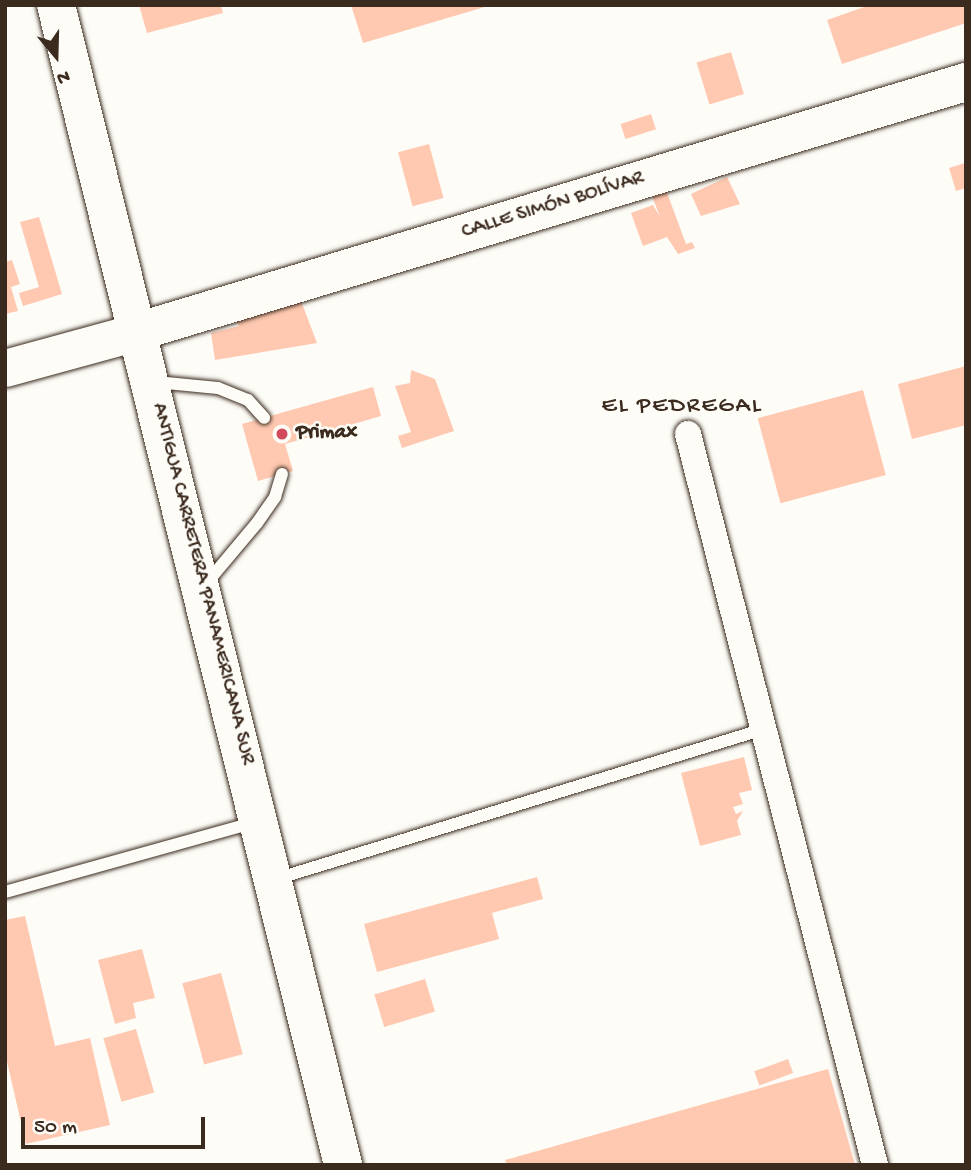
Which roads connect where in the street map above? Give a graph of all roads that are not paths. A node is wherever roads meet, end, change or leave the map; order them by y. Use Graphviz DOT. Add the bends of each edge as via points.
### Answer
graph roads {
  1 [pos="56,5"];
  2 [pos="966,82"];
  3 [pos="140,331"];
  4 [pos="5,368"];
  5 [pos="152,382"];
  6 [pos="264,418"];
  7 [pos="688,434"];
  8 [pos="282,474"];
  9 [pos="203,588"];
  10 [pos="764,729"];
  11 [pos="259,821"];
  12 [pos="274,880"];
  13 [pos="5,892"];
  14 [pos="343,1165"];
  15 [pos="875,1165"];
  1 -- 3 [label="main road, ANTIGUA CARRETERA PANAMERICANA SUR"];
  2 -- 3 [label="main road, CALLE SIMÓN BOLÍVAR"];
  3 -- 4 [label="main road"];
  3 -- 5 [label="main road, ANTIGUA CARRETERA PANAMERICANA SUR"];
  5 -- 6 [label="lane" via="218,388 248,400"];
  5 -- 9 [label="main road, ANTIGUA CARRETERA PANAMERICANA SUR"];
  7 -- 10 [label="street"];
  8 -- 9 [label="lane" via="275,496 257,523"];
  9 -- 11 [label="main road, ANTIGUA CARRETERA PANAMERICANA SUR"];
  10 -- 12 [label="lane"];
  10 -- 15 [label="street"];
  11 -- 12 [label="main road, ANTIGUA CARRETERA PANAMERICANA SUR"];
  11 -- 13 [label="lane"];
  12 -- 14 [label="main road, ANTIGUA CARRETERA PANAMERICANA SUR"];
}
